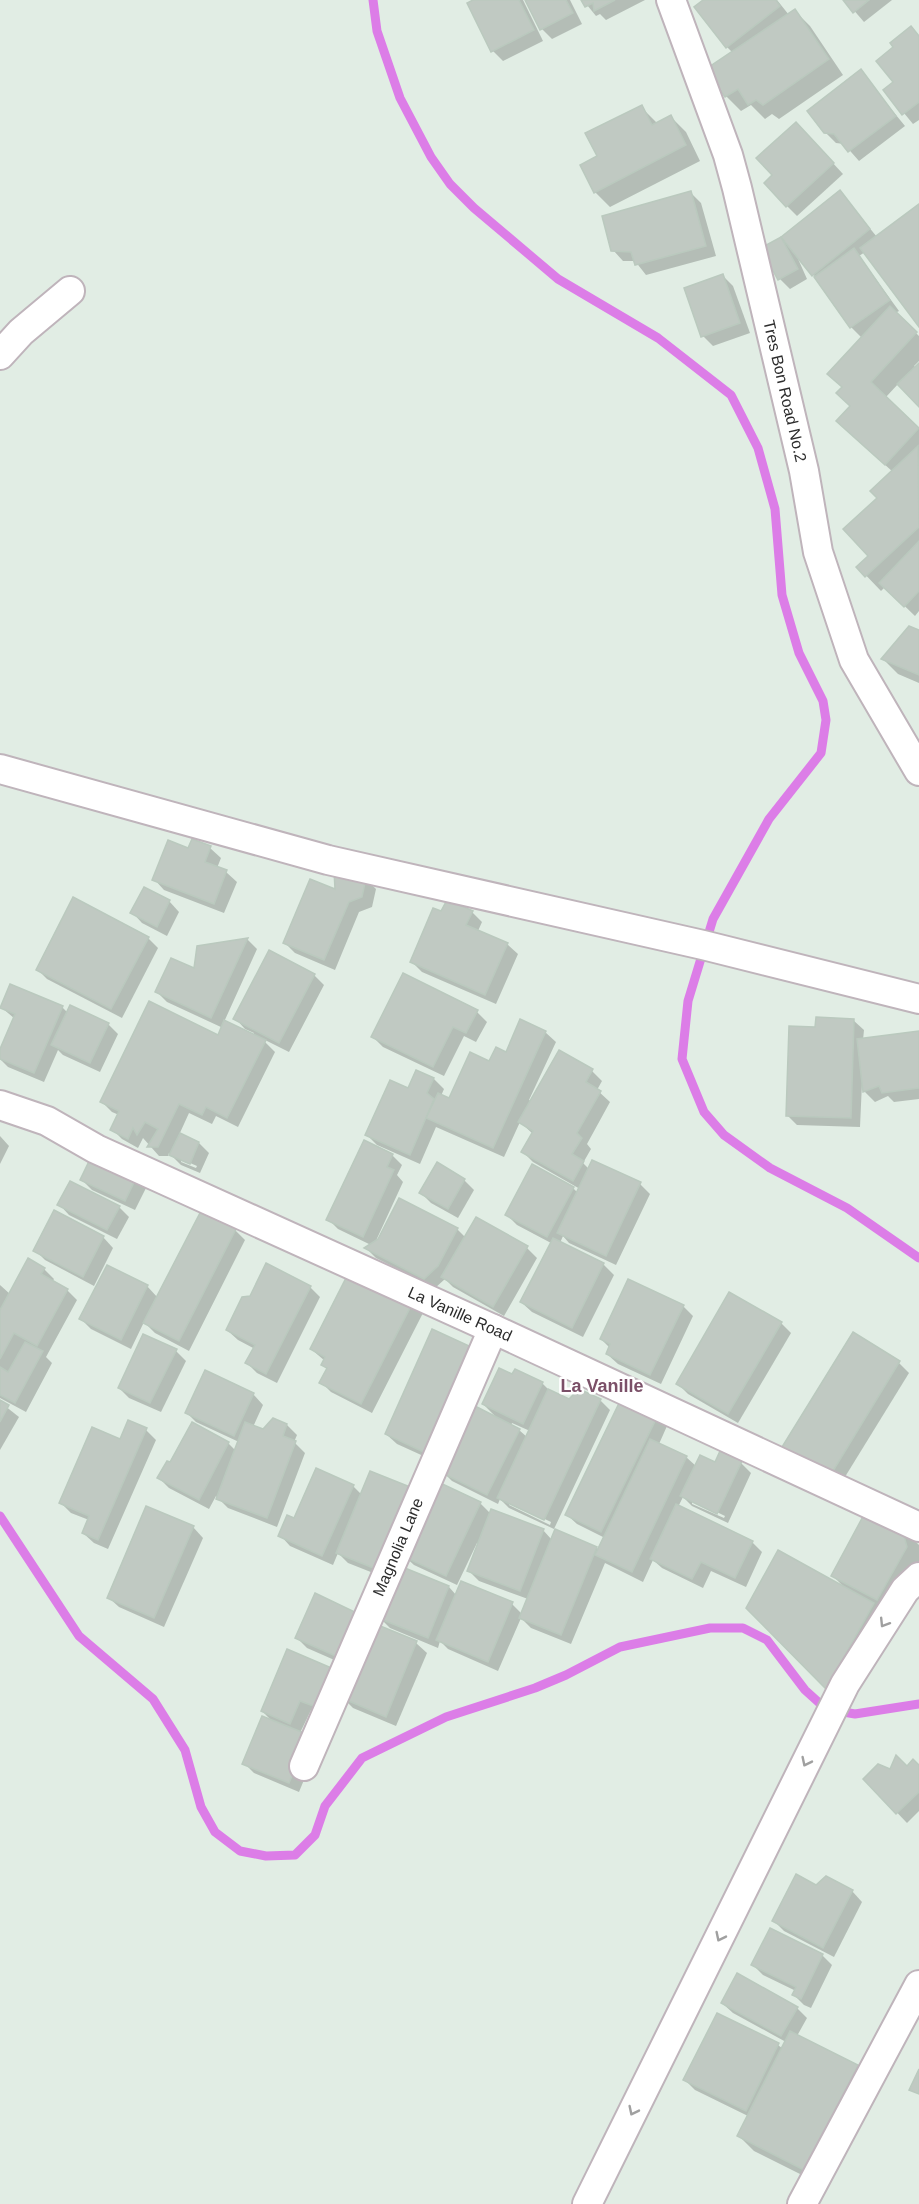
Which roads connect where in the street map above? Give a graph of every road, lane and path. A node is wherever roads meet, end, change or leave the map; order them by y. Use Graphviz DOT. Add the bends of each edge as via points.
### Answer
graph roads {
  1 [pos="671,0"];
  2 [pos="70,291"];
  3 [pos="0,355"];
  4 [pos="0,769"];
  5 [pos="919,771"];
  6 [pos="919,999"];
  7 [pos="0,1105"];
  8 [pos="493,1329"];
  9 [pos="919,1527"];
  10 [pos="919,1577"];
  11 [pos="303,1766"];
  12 [pos="919,1985"];
  13 [pos="587,2204"];
  14 [pos="802,2204"];
  1 -- 5 [label="street, Tres Bon Road No.2" via="737,188 804,471 818,552 854,660"];
  2 -- 3 [label="street"];
  4 -- 6 [label="street" via="328,860 703,945"];
  7 -- 8 [label="street, La Vanille Road" via="47,1122 96,1149"];
  8 -- 9 [label="street, La Vanille Road"];
  8 -- 11 [label="street, Magnolia Lane"];
  10 -- 13 [label="street, one-way" via="905,1590 845,1684"];
  12 -- 14 [label="street"];
}
